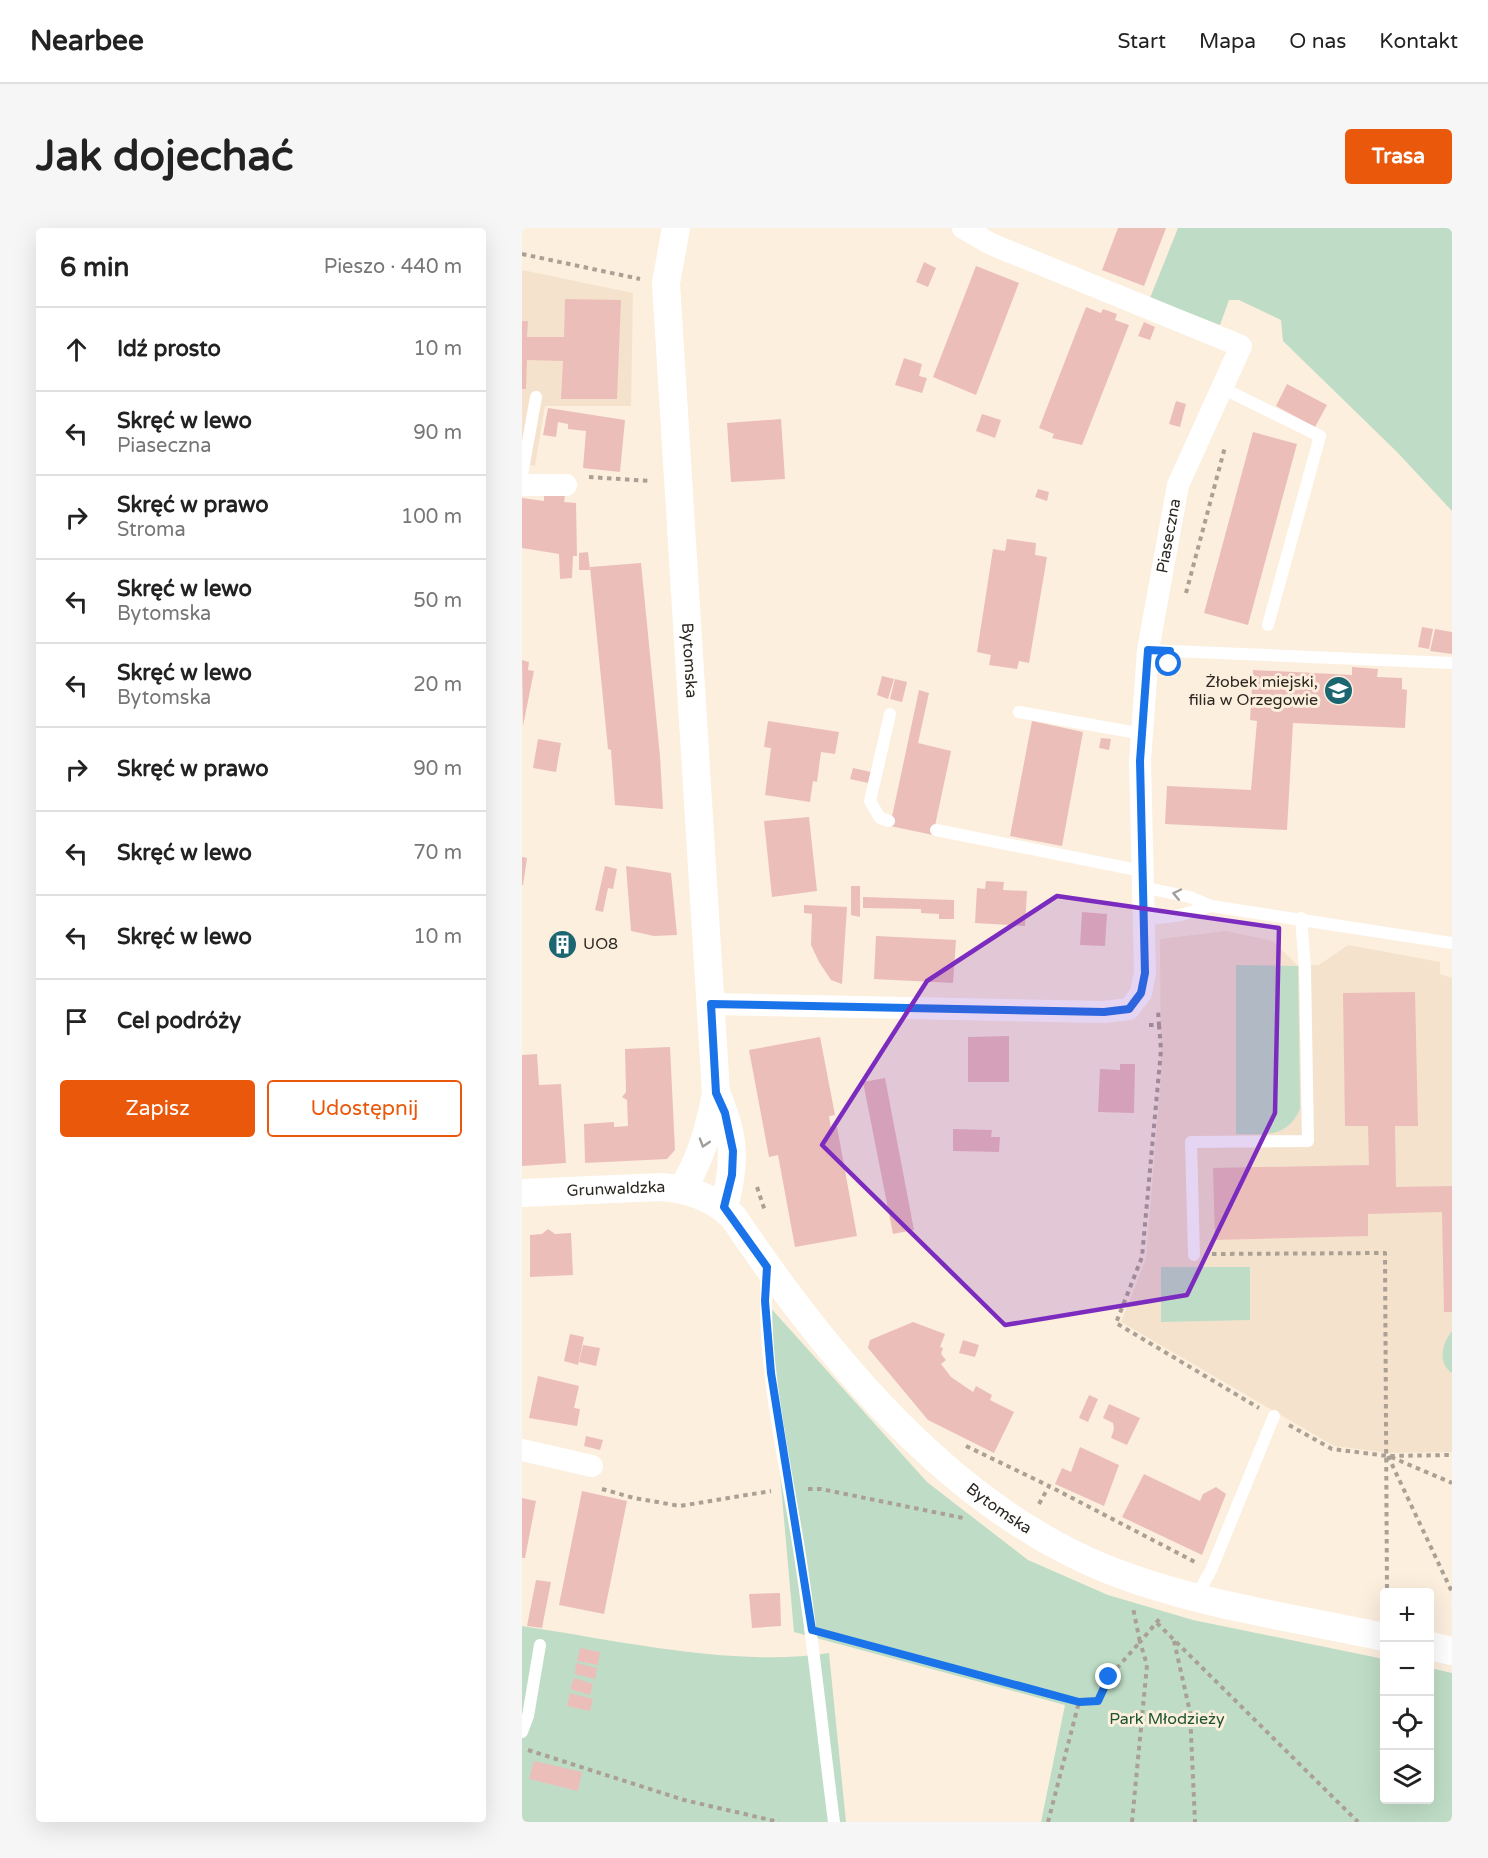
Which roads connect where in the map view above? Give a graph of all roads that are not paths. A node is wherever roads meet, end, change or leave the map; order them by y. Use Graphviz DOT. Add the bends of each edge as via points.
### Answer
graph roads {
  1 [pos="676,228"];
  2 [pos="963,228"];
  3 [pos="1222,388"];
  4 [pos="536,397"];
  5 [pos="522,475"];
  6 [pos="522,485"];
  7 [pos="566,485"];
  8 [pos="1268,625"];
  9 [pos="1148,650"];
  10 [pos="1452,663"];
  11 [pos="1019,712"];
  12 [pos="890,714"];
  13 [pos="1143,734"];
  14 [pos="889,821"];
  15 [pos="936,830"];
  16 [pos="1142,879"];
  17 [pos="1210,906"];
  18 [pos="1300,918"];
  19 [pos="1144,920"];
  20 [pos="1452,943"];
  21 [pos="711,1004"];
  22 [pos="716,1093"];
  23 [pos="682,1189"];
  24 [pos="522,1194"];
  25 [pos="717,1203"];
  26 [pos="1194,1255"];
  27 [pos="767,1267"];
  28 [pos="1274,1416"];
  29 [pos="522,1450"];
  30 [pos="592,1467"];
  31 [pos="1195,1598"];
  32 [pos="1380,1636"];
  33 [pos="540,1645"];
  34 [pos="1434,1647"];
  35 [pos="1452,1651"];
  36 [pos="522,1732"];
  37 [pos="834,1822"];
  1 -- 21 [label="street, Bytomska" via="667,294"];
  2 -- 3 [label="street, Piaseczna" via="992,244 1241,346"];
  3 -- 8 [label="lane" via="1320,436"];
  3 -- 9 [label="street, Piaseczna" via="1178,485"];
  4 -- 5 [label="lane"];
  6 -- 7 [label="street"];
  9 -- 10 [label="lane"];
  9 -- 13 [label="street, Piaseczna"];
  11 -- 13 [label="lane"];
  12 -- 14 [label="lane" via="870,801 880,818"];
  13 -- 16 [label="street, Piaseczna"];
  15 -- 16 [label="lane"];
  17 -- 16 [label="lane, one-way"];
  16 -- 19 [label="street, Piaseczna"];
  17 -- 18 [label="lane"];
  17 -- 19 [label="lane"];
  18 -- 20 [label="lane"];
  18 -- 26 [label="lane" via="1305,968 1308,1141 1191,1142"];
  19 -- 21 [label="street, Piaseczna" via="1145,973 1141,993 1129,1009 1104,1012"];
  21 -- 22 [label="street, Bytomska"];
  22 -- 23 [label="street, Bytomska, one-way" via="698,1161"];
  22 -- 25 [label="street, Bytomska" via="725,1113 733,1151 732,1175"];
  23 -- 24 [label="street, Grunwaldzka"];
  23 -- 25 [label="street, Grunwaldzka"];
  25 -- 27 [label="street, Bytomska"];
  27 -- 31 [label="street, Bytomska" via="850,1370 927,1450 1003,1514 1104,1568"];
  27 -- 37 [label="lane" via="765,1301 771,1373 812,1630"];
  28 -- 31 [label="lane"];
  29 -- 30 [label="street"];
  31 -- 32 [label="street, Bytomska"];
  33 -- 36 [label="lane"];
  34 -- 35 [label="street"];
}
